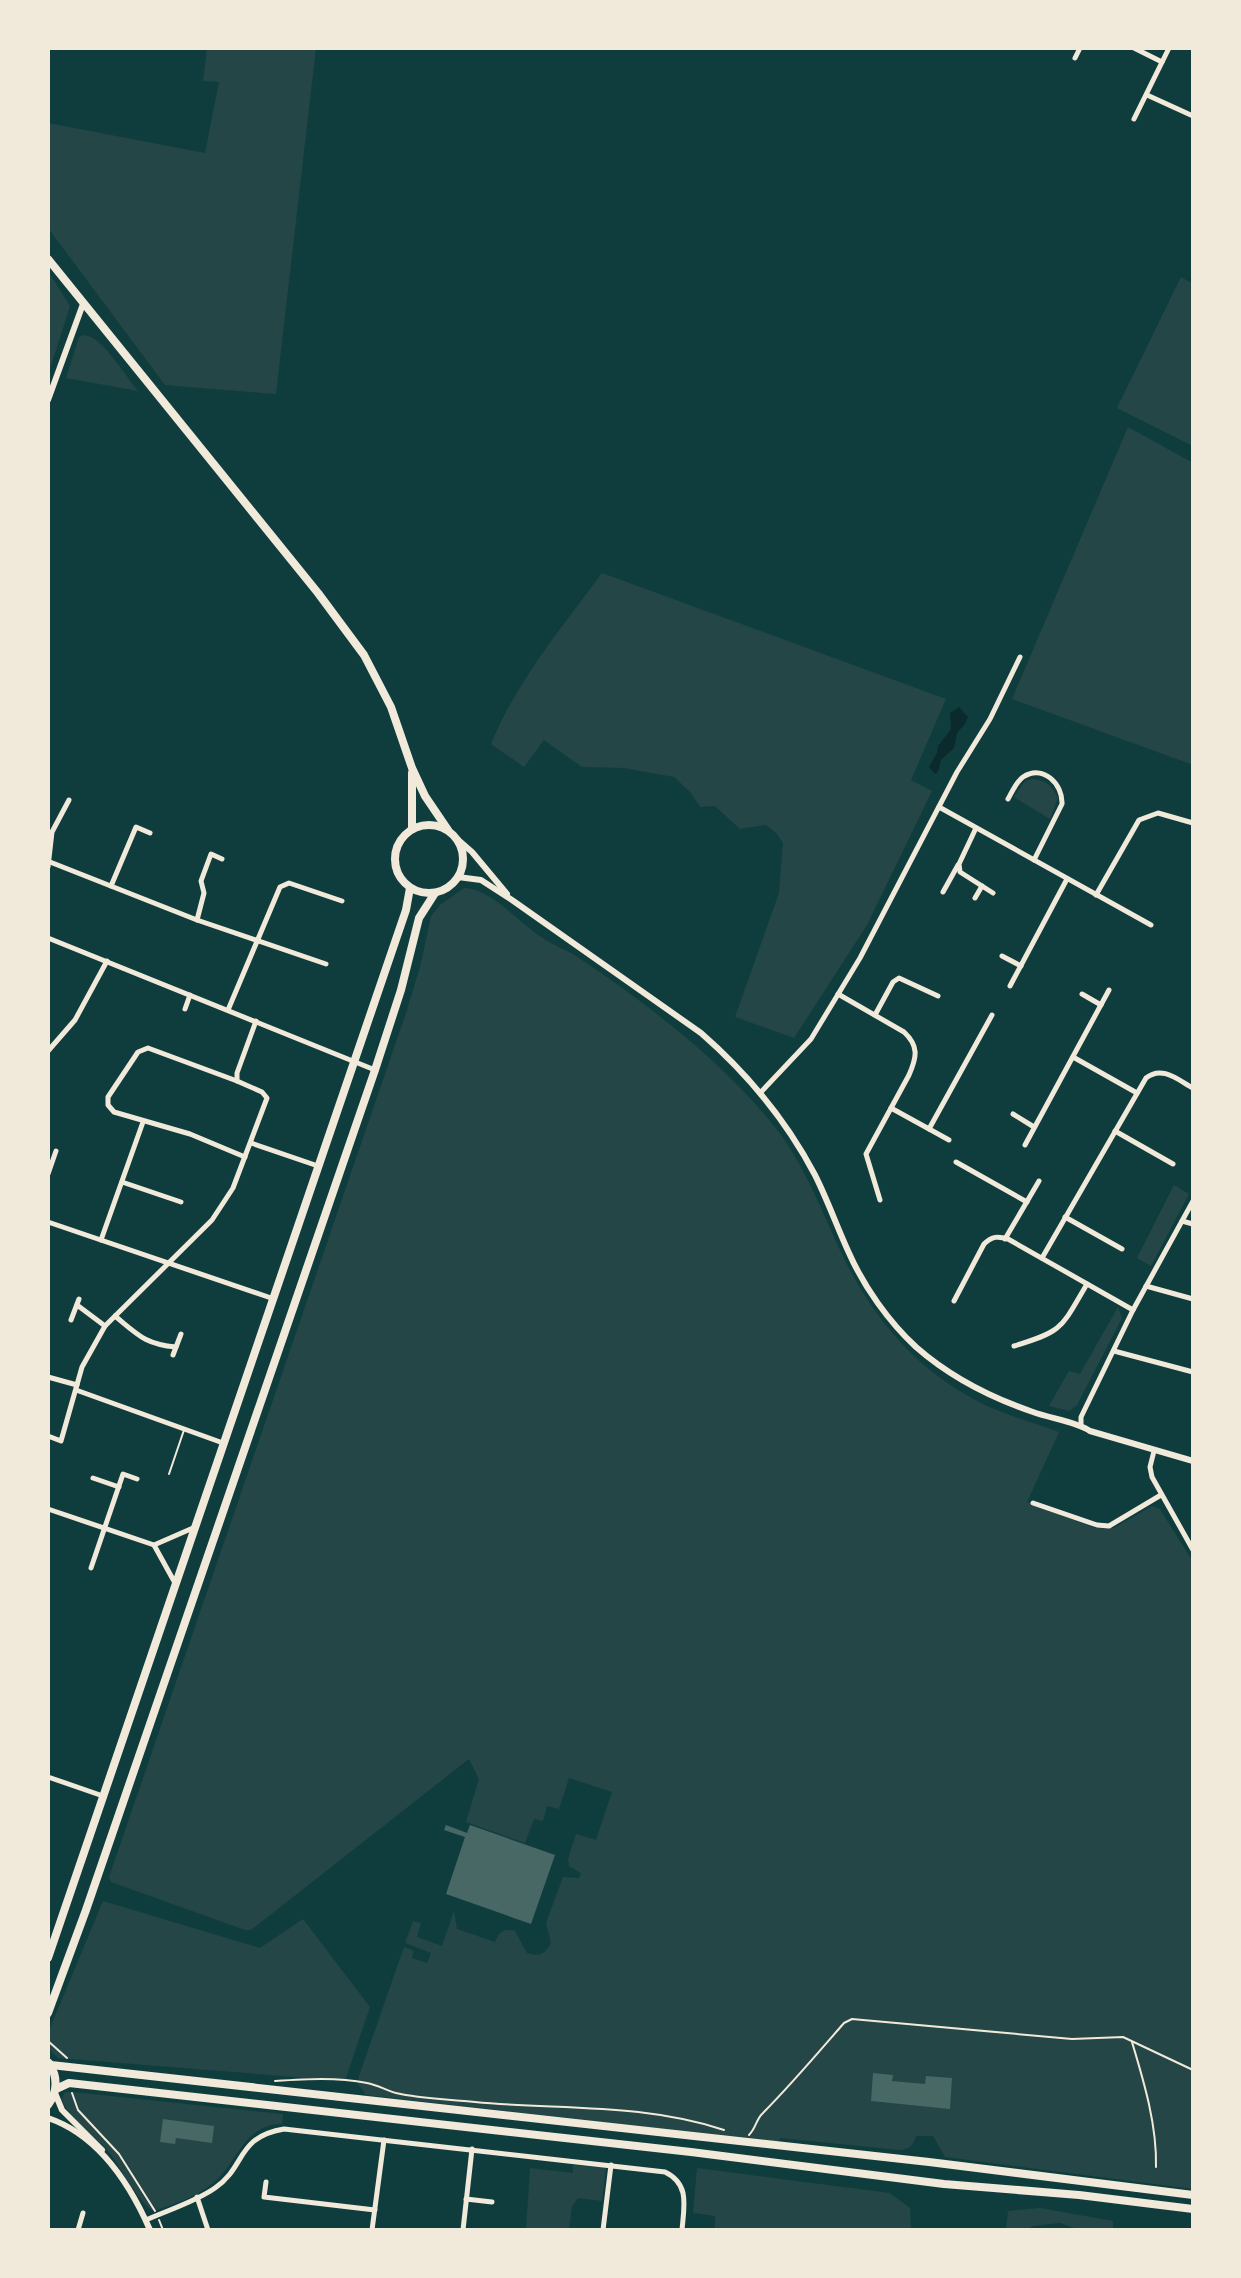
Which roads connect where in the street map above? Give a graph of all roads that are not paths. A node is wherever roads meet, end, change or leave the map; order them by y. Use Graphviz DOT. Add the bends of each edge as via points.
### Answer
graph roads {
  1 [pos="1080,48"];
  2 [pos="1134,48"];
  3 [pos="1169,48"];
  4 [pos="1075,58"];
  5 [pos="1163,62"];
  6 [pos="1147,95"];
  7 [pos="1193,116"];
  8 [pos="1134,119"];
  9 [pos="48,259"];
  10 [pos="83,304"];
  11 [pos="48,400"];
  12 [pos="1020,657"];
  13 [pos="412,768"];
  14 [pos="1008,799"];
  15 [pos="69,800"];
  16 [pos="939,807"];
  17 [pos="1193,823"];
  18 [pos="412,828"];
  19 [pos="976,828"];
  20 [pos="448,830"];
  21 [pos="150,833"];
  22 [pos="456,838"];
  23 [pos="222,859"];
  24 [pos="1034,860"];
  25 [pos="959,864"];
  26 [pos="49,865"];
  27 [pos="458,877"];
  28 [pos="1067,879"];
  29 [pos="111,886"];
  30 [pos="982,886"];
  31 [pos="410,888"];
  32 [pos="943,892"];
  33 [pos="435,893"];
  34 [pos="993,893"];
  35 [pos="1096,895"];
  36 [pos="975,898"];
  37 [pos="512,900"];
  38 [pos="342,901"];
  39 [pos="197,920"];
  40 [pos="1151,925"];
  41 [pos="48,938"];
  42 [pos="257,942"];
  43 [pos="1002,956"];
  44 [pos="107,961"];
  45 [pos="326,964"];
  46 [pos="1021,966"];
  47 [pos="1010,986"];
  48 [pos="1109,990"];
  49 [pos="838,994"];
  50 [pos="1082,994"];
  51 [pos="190,995"];
  52 [pos="938,996"];
  53 [pos="1101,1005"];
  54 [pos="185,1009"];
  55 [pos="228,1010"];
  56 [pos="875,1015"];
  57 [pos="992,1015"];
  58 [pos="256,1021"];
  59 [pos="48,1051"];
  60 [pos="1073,1057"];
  61 [pos="354,1062"];
  62 [pos="375,1070"];
  63 [pos="237,1081"];
  64 [pos="1193,1088"];
  65 [pos="761,1092"];
  66 [pos="1137,1093"];
  67 [pos="891,1108"];
  68 [pos="1013,1114"];
  69 [pos="143,1122"];
  70 [pos="1034,1127"];
  71 [pos="929,1129"];
  72 [pos="1114,1131"];
  73 [pos="949,1140"];
  74 [pos="251,1143"];
  75 [pos="1025,1145"];
  76 [pos="56,1151"];
  77 [pos="245,1157"];
  78 [pos="956,1162"];
  79 [pos="1173,1164"];
  80 [pos="318,1167"];
  81 [pos="48,1174"];
  82 [pos="1039,1181"];
  83 [pos="122,1182"];
  84 [pos="880,1200"];
  85 [pos="1193,1201"];
  86 [pos="181,1202"];
  87 [pos="1027,1202"];
  88 [pos="1065,1217"];
  89 [pos="1182,1221"];
  90 [pos="48,1222"];
  91 [pos="1193,1224"];
  92 [pos="1005,1239"];
  93 [pos="101,1240"];
  94 [pos="1122,1249"];
  95 [pos="1042,1258"];
  96 [pos="168,1263"];
  97 [pos="1087,1284"];
  98 [pos="1146,1286"];
  99 [pos="274,1299"];
  100 [pos="1193,1299"];
  101 [pos="954,1301"];
  102 [pos="292,1305"];
  103 [pos="1133,1310"];
  104 [pos="115,1316"];
  105 [pos="71,1320"];
  106 [pos="105,1326"];
  107 [pos="181,1334"];
  108 [pos="1014,1346"];
  109 [pos="176,1347"];
  110 [pos="1114,1351"];
  111 [pos="173,1355"];
  112 [pos="1193,1372"];
  113 [pos="48,1377"];
  114 [pos="77,1388"];
  115 [pos="1081,1425"];
  116 [pos="184,1428"];
  117 [pos="48,1436"];
  118 [pos="223,1443"];
  119 [pos="1154,1451"];
  120 [pos="1193,1461"];
  121 [pos="169,1474"];
  122 [pos="93,1478"];
  123 [pos="137,1479"];
  124 [pos="119,1487"];
  125 [pos="1161,1495"];
  126 [pos="1033,1503"];
  127 [pos="48,1509"];
  128 [pos="104,1528"];
  129 [pos="194,1528"];
  130 [pos="213,1535"];
  131 [pos="154,1545"];
  132 [pos="1193,1550"];
  133 [pos="91,1568"];
  134 [pos="175,1583"];
  135 [pos="194,1590"];
  136 [pos="48,1777"];
  137 [pos="104,1797"];
  138 [pos="97,1817"];
  139 [pos="115,1822"];
  140 [pos="53,1931"];
  141 [pos="48,1958"];
  142 [pos="48,2013"];
  143 [pos="49,2064"];
  144 [pos="55,2091"];
  145 [pos="48,2105"];
  146 [pos="48,2118"];
  147 [pos="384,2140"];
  148 [pos="472,2149"];
  149 [pos="106,2156"];
  150 [pos="611,2165"];
  151 [pos="266,2182"];
  152 [pos="1193,2195"];
  153 [pos="197,2197"];
  154 [pos="466,2199"];
  155 [pos="492,2202"];
  156 [pos="1193,2209"];
  157 [pos="375,2210"];
  158 [pos="83,2213"];
  159 [pos="146,2220"];
  160 [pos="78,2230"];
  161 [pos="150,2230"];
  162 [pos="208,2230"];
  163 [pos="372,2230"];
  164 [pos="463,2230"];
  165 [pos="603,2230"];
  166 [pos="682,2230"];
  1 -- 4 [label="street"];
  2 -- 5 [label="street"];
  3 -- 5 [label="street"];
  5 -- 6 [label="street"];
  6 -- 7 [label="street"];
  6 -- 8 [label="street"];
  9 -- 10 [label="highway"];
  10 -- 11 [label="street"];
  10 -- 13 [label="highway" via="364,655 391,707"];
  12 -- 16 [label="street"];
  13 -- 18 [label="highway"];
  13 -- 20 [label="highway"];
  14 -- 24 [label="street" via="1032,774 1051,778 1063,794"];
  15 -- 26 [label="street" via="52,832"];
  16 -- 19 [label="street"];
  16 -- 49 [label="street"];
  17 -- 35 [label="street" via="1158,813 1139,820"];
  18 -- 20 [label="highway" via="430,824"];
  18 -- 31 [label="highway" via="394,857 401,880"];
  19 -- 24 [label="street"];
  19 -- 25 [label="street"];
  20 -- 22 [label="highway"];
  21 -- 29 [label="street" via="136,827"];
  22 -- 27 [label="highway" via="463,857"];
  22 -- 37 [label="street"];
  23 -- 39 [label="street" via="211,854 201,881 204,893"];
  24 -- 28 [label="street"];
  25 -- 30 [label="street" via="960,872"];
  25 -- 32 [label="street"];
  26 -- 29 [label="street"];
  27 -- 33 [label="highway"];
  27 -- 37 [label="street" via="481,880"];
  28 -- 35 [label="street"];
  28 -- 46 [label="street"];
  29 -- 39 [label="street"];
  30 -- 34 [label="street"];
  30 -- 36 [label="street"];
  31 -- 33 [label="highway"];
  31 -- 61 [label="highway"];
  33 -- 62 [label="highway" via="419,918"];
  35 -- 40 [label="street"];
  37 -- 65 [label="street" via="701,1033"];
  38 -- 42 [label="street" via="289,883 280,887"];
  39 -- 42 [label="street"];
  41 -- 44 [label="street"];
  42 -- 45 [label="street"];
  42 -- 55 [label="street"];
  43 -- 46 [label="street"];
  44 -- 51 [label="street"];
  44 -- 59 [label="street" via="75,1020"];
  46 -- 47 [label="street"];
  48 -- 53 [label="street"];
  49 -- 56 [label="street"];
  49 -- 65 [label="street" via="805,1046"];
  50 -- 53 [label="street"];
  51 -- 54 [label="street"];
  51 -- 55 [label="street"];
  52 -- 56 [label="street" via="899,978"];
  53 -- 60 [label="street"];
  55 -- 58 [label="street"];
  56 -- 67 [label="street" via="904,1032 916,1050"];
  57 -- 71 [label="street"];
  58 -- 61 [label="street"];
  58 -- 63 [label="street"];
  60 -- 66 [label="street"];
  60 -- 70 [label="street"];
  61 -- 62 [label="street"];
  61 -- 80 [label="highway"];
  62 -- 102 [label="highway"];
  63 -- 69 [label="street" via="148,1048 138,1052 108,1105"];
  63 -- 74 [label="street" via="267,1098"];
  64 -- 66 [label="street" via="1169,1074 1153,1072"];
  65 -- 115 [label="street" via="801,1150 849,1255 874,1296 917,1347 991,1394"];
  66 -- 72 [label="street"];
  67 -- 71 [label="street"];
  67 -- 84 [label="street" via="866,1154"];
  68 -- 70 [label="street"];
  69 -- 77 [label="street"];
  69 -- 83 [label="street"];
  70 -- 75 [label="street"];
  71 -- 73 [label="street"];
  72 -- 79 [label="street"];
  72 -- 88 [label="street"];
  74 -- 77 [label="street"];
  74 -- 80 [label="street"];
  76 -- 81 [label="street"];
  77 -- 96 [label="street" via="212,1220"];
  78 -- 87 [label="street"];
  80 -- 99 [label="highway"];
  82 -- 87 [label="street"];
  83 -- 86 [label="street"];
  83 -- 93 [label="street"];
  85 -- 89 [label="street"];
  87 -- 92 [label="street"];
  88 -- 94 [label="street"];
  88 -- 95 [label="street"];
  89 -- 91 [label="street"];
  89 -- 98 [label="street"];
  90 -- 93 [label="street"];
  92 -- 95 [label="street"];
  92 -- 101 [label="street" via="989,1238 984,1244"];
  93 -- 96 [label="street"];
  95 -- 97 [label="street"];
  96 -- 99 [label="street"];
  96 -- 104 [label="street"];
  97 -- 103 [label="street"];
  97 -- 108 [label="street" via="1063,1325"];
  98 -- 100 [label="street"];
  98 -- 103 [label="street"];
  99 -- 102 [label="highway"];
  99 -- 118 [label="highway"];
  102 -- 130 [label="highway"];
  103 -- 110 [label="street"];
  104 -- 106 [label="street"];
  104 -- 109 [label="street" via="155,1345"];
  105 -- 106 [label="street" via="78,1302"];
  106 -- 114 [label="street" via="82,1367"];
  107 -- 109 [label="street"];
  109 -- 111 [label="street"];
  110 -- 112 [label="street"];
  110 -- 115 [label="street"];
  113 -- 114 [label="street"];
  114 -- 116 [label="street"];
  114 -- 117 [label="street" via="61,1441"];
  115 -- 119 [label="street"];
  116 -- 118 [label="street"];
  116 -- 121 [label="lane"];
  118 -- 129 [label="highway"];
  119 -- 120 [label="street"];
  119 -- 125 [label="street" via="1150,1467"];
  122 -- 124 [label="street"];
  123 -- 124 [label="street" via="123,1474"];
  124 -- 128 [label="street"];
  125 -- 126 [label="street" via="1109,1526"];
  125 -- 132 [label="street"];
  127 -- 128 [label="street"];
  128 -- 131 [label="street"];
  128 -- 133 [label="street"];
  129 -- 130 [label="highway"];
  129 -- 131 [label="street"];
  129 -- 134 [label="highway"];
  130 -- 135 [label="highway"];
  131 -- 134 [label="street"];
  134 -- 135 [label="highway"];
  134 -- 137 [label="highway"];
  135 -- 139 [label="highway"];
  136 -- 137 [label="street"];
  137 -- 138 [label="highway"];
  138 -- 139 [label="highway"];
  138 -- 140 [label="highway"];
  139 -- 142 [label="highway"];
  140 -- 141 [label="highway"];
  143 -- 144 [label="highway"];
  143 -- 152 [label="highway"];
  144 -- 145 [label="highway"];
  144 -- 149 [label="street" via="62,2110"];
  144 -- 156 [label="highway" via="69,2083"];
  146 -- 149 [label="street"];
  147 -- 148 [label="street"];
  147 -- 153 [label="street" via="272,2131 245,2148 224,2180"];
  147 -- 157 [label="street"];
  148 -- 150 [label="street"];
  148 -- 154 [label="street"];
  149 -- 159 [label="street"];
  150 -- 165 [label="street"];
  150 -- 166 [label="street" via="676,2178 685,2197"];
  151 -- 157 [label="street" via="264,2197"];
  153 -- 159 [label="street"];
  153 -- 162 [label="street"];
  154 -- 155 [label="street"];
  154 -- 164 [label="street"];
  157 -- 163 [label="street"];
  158 -- 160 [label="street"];
  159 -- 161 [label="street"];
}
